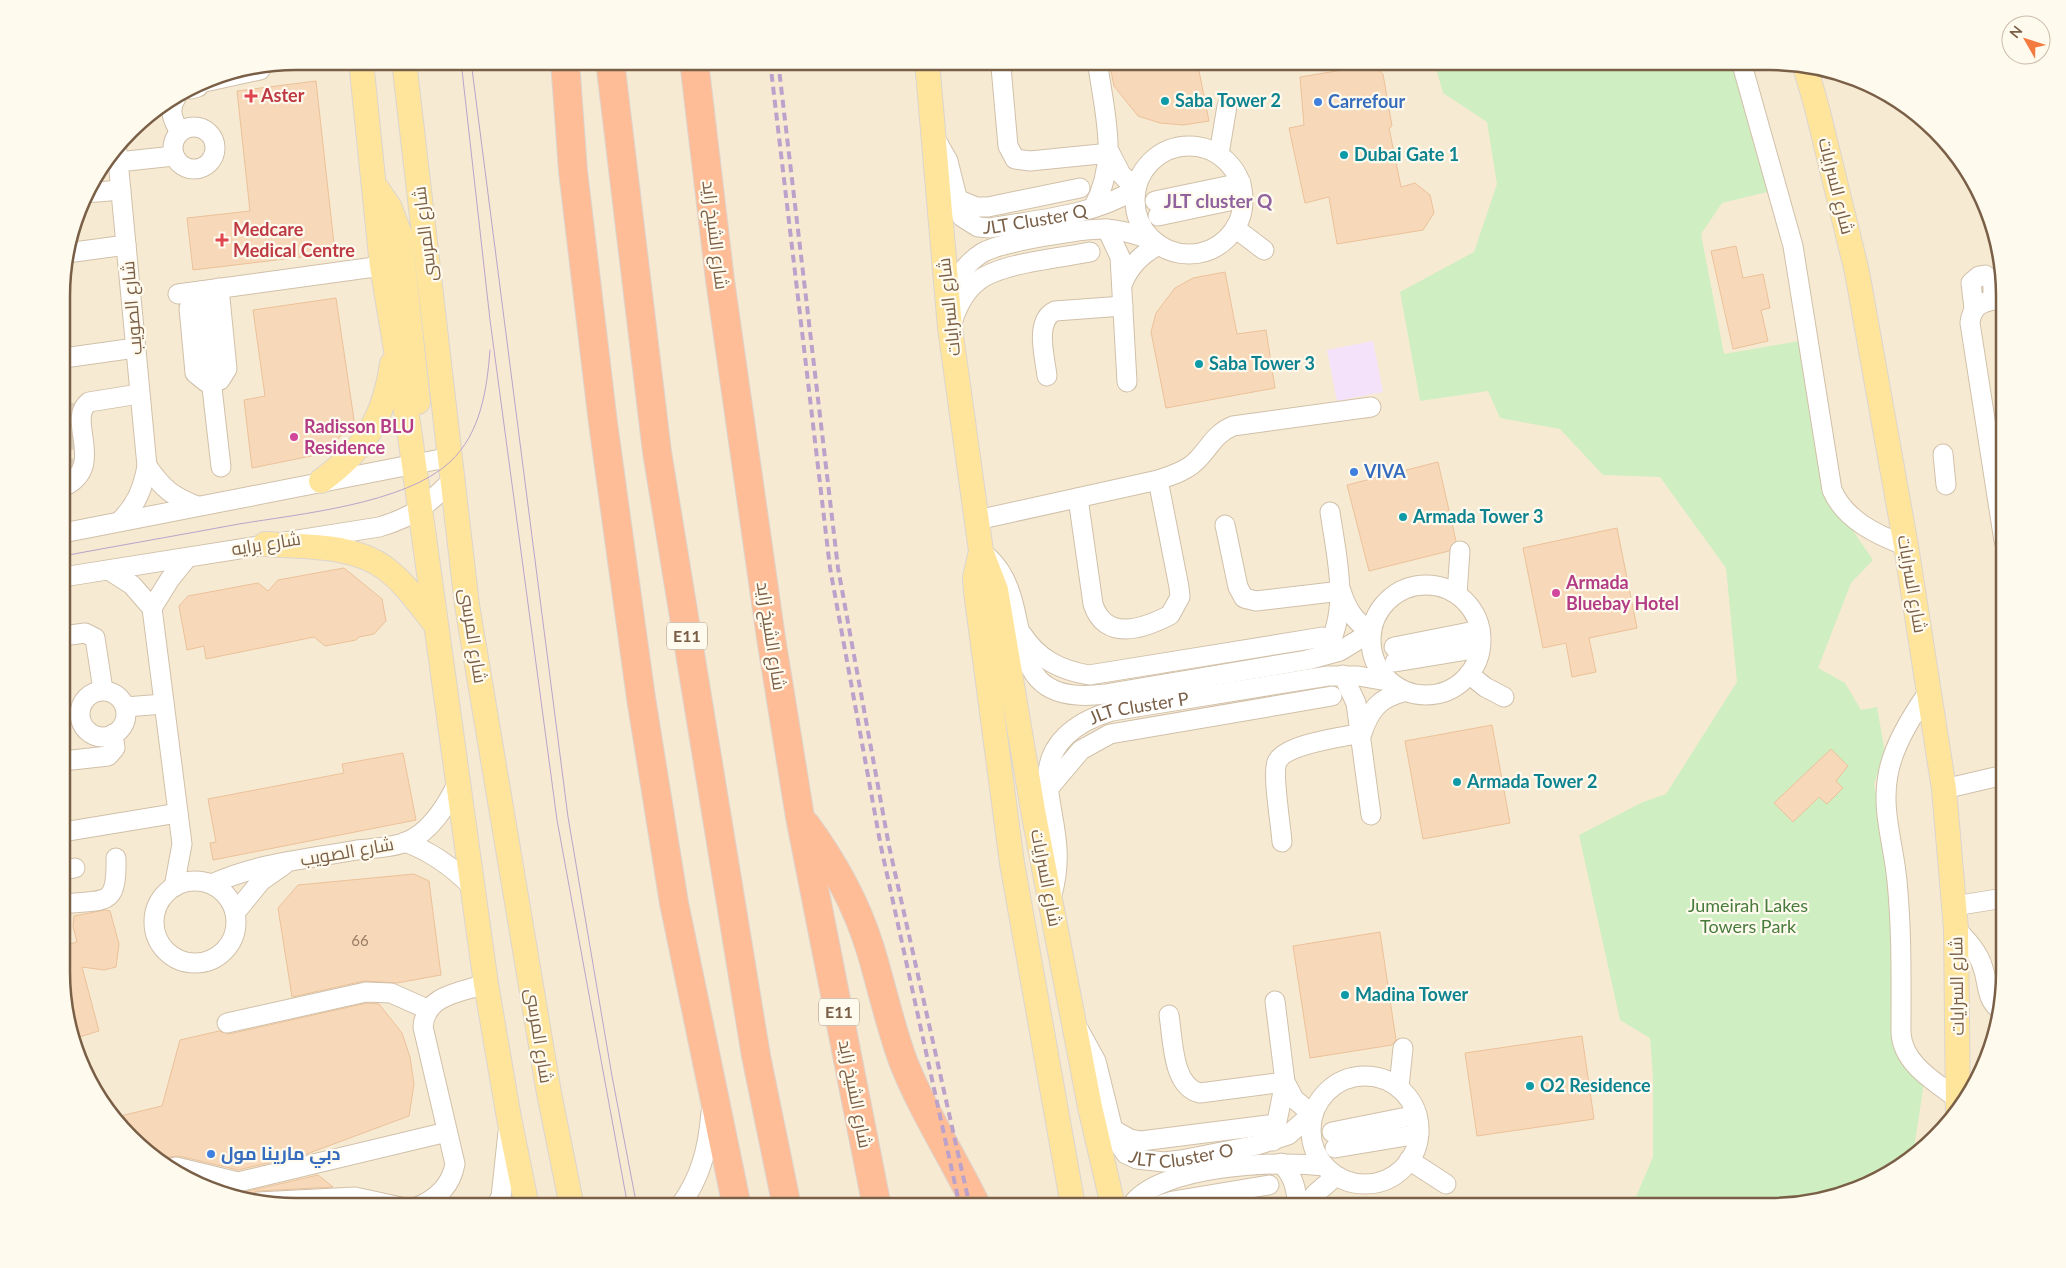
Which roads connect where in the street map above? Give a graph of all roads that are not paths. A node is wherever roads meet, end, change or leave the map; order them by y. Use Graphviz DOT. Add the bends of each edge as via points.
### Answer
graph roads {
  1 [pos="362,70"];
  2 [pos="405,70"];
  3 [pos="566,70"];
  4 [pos="611,70"];
  5 [pos="695,70"];
  6 [pos="928,70"];
  7 [pos="1001,70"];
  8 [pos="1099,70"];
  9 [pos="1744,70"];
  10 [pos="1807,73"];
  11 [pos="172,106"];
  12 [pos="1227,106"];
  13 [pos="167,110"];
  14 [pos="933,134"];
  15 [pos="176,143"];
  16 [pos="121,153"];
  17 [pos="1110,153"];
  18 [pos="1219,154"];
  19 [pos="118,157"];
  20 [pos="374,184"];
  21 [pos="1080,188"];
  22 [pos="1136,189"];
  23 [pos="121,190"];
  24 [pos="1242,191"];
  25 [pos="95,192"];
  26 [pos="957,199"];
  27 [pos="1093,208"];
  28 [pos="1157,209"];
  29 [pos="1235,228"];
  30 [pos="1107,229"];
  31 [pos="1156,243"];
  32 [pos="126,245"];
  33 [pos="1264,250"];
  34 [pos="74,252"];
  35 [pos="1090,252"];
  36 [pos="382,266"];
  37 [pos="1122,286"];
  38 [pos="219,288"];
  39 [pos="1996,290"];
  40 [pos="201,291"];
  41 [pos="1996,299"];
  42 [pos="947,303"];
  43 [pos="1123,306"];
  44 [pos="1974,309"];
  45 [pos="950,328"];
  46 [pos="394,348"];
  47 [pos="136,354"];
  48 [pos="71,363"];
  49 [pos="1047,376"];
  50 [pos="212,381"];
  51 [pos="1127,382"];
  52 [pos="139,390"];
  53 [pos="74,401"];
  54 [pos="1371,406"];
  55 [pos="1942,454"];
  56 [pos="417,462"];
  57 [pos="147,466"];
  58 [pos="452,466"];
  59 [pos="221,467"];
  60 [pos="1158,480"];
  61 [pos="321,481"];
  62 [pos="70,482"];
  63 [pos="1946,486"];
  64 [pos="1996,490"];
  65 [pos="1078,498"];
  66 [pos="197,506"];
  67 [pos="1330,512"];
  68 [pos="422,520"];
  69 [pos="977,520"];
  70 [pos="120,522"];
  71 [pos="1225,525"];
  72 [pos="70,532"];
  73 [pos="265,544"];
  74 [pos="1906,546"];
  75 [pos="981,551"];
  76 [pos="1460,551"];
  77 [pos="187,558"];
  78 [pos="110,571"];
  79 [pos="70,576"];
  80 [pos="1341,592"];
  81 [pos="1457,594"];
  82 [pos="467,605"];
  83 [pos="152,608"];
  84 [pos="436,625"];
  85 [pos="1018,627"];
  86 [pos="1371,632"];
  87 [pos="70,635"];
  88 [pos="1323,637"];
  89 [pos="1480,639"];
  90 [pos="1395,654"];
  91 [pos="1323,656"];
  92 [pos="1469,674"];
  93 [pos="1343,675"];
  94 [pos="1388,681"];
  95 [pos="103,690"];
  96 [pos="1930,690"];
  97 [pos="1403,692"];
  98 [pos="1332,696"];
  99 [pos="1504,697"];
  100 [pos="164,704"];
  101 [pos="125,707"];
  102 [pos="1362,733"];
  103 [pos="113,734"];
  104 [pos="70,760"];
  105 [pos="1996,777"];
  106 [pos="458,782"];
  107 [pos="1048,789"];
  108 [pos="1944,789"];
  109 [pos="178,813"];
  110 [pos="1371,815"];
  111 [pos="800,817"];
  112 [pos="70,831"];
  113 [pos="405,842"];
  114 [pos="1282,842"];
  115 [pos="182,844"];
  116 [pos="116,858"];
  117 [pos="290,862"];
  118 [pos="207,883"];
  119 [pos="174,887"];
  120 [pos="473,888"];
  121 [pos="1996,899"];
  122 [pos="1051,901"];
  123 [pos="70,903"];
  124 [pos="1954,906"];
  125 [pos="235,913"];
  126 [pos="1956,929"];
  127 [pos="486,984"];
  128 [pos="1275,1001"];
  129 [pos="1994,1002"];
  130 [pos="428,1009"];
  131 [pos="1168,1015"];
  132 [pos="1073,1021"];
  133 [pos="227,1023"];
  134 [pos="1403,1048"];
  135 [pos="1286,1082"];
  136 [pos="1399,1088"];
  137 [pos="713,1089"];
  138 [pos="1959,1097"];
  139 [pos="1955,1102"];
  140 [pos="1312,1114"];
  141 [pos="1417,1115"];
  142 [pos="509,1118"];
  143 [pos="1112,1129"];
  144 [pos="447,1132"];
  145 [pos="1270,1133"];
  146 [pos="1418,1134"];
  147 [pos="1409,1160"];
  148 [pos="1281,1163"];
  149 [pos="1330,1171"];
  150 [pos="217,1184"];
  151 [pos="1446,1184"];
  152 [pos="1269,1186"];
  153 [pos="336,1198"];
  154 [pos="360,1198"];
  155 [pos="435,1198"];
  156 [pos="500,1198"];
  157 [pos="525,1198"];
  158 [pos="570,1198"];
  159 [pos="685,1198"];
  160 [pos="735,1198"];
  161 [pos="785,1198"];
  162 [pos="875,1198"];
  163 [pos="973,1198"];
  164 [pos="1071,1198"];
  165 [pos="1111,1198"];
  166 [pos="1139,1198"];
  167 [pos="1243,1198"];
  168 [pos="1297,1198"];
  169 [pos="1313,1198"];
  1 -- 20 [label="main road, شارع المرسى"];
  2 -- 58 [label="main road, شارع المرسى"];
  3 -- 137 [label="highway" via="573,171 603,423 641,698 674,903"];
  4 -- 161 [label="highway, E11" via="656,452 756,1056"];
  5 -- 111 [label="highway, شارع الشيخ زايد / E11" via="744,460"];
  6 -- 14 [label="main road, شارع السرايات"];
  7 -- 17 [label="street" via="1008,146 1015,159 1030,161"];
  8 -- 17 [label="street"];
  9 -- 74 [label="street" via="1792,246 1832,490 1837,502 1858,522"];
  10 -- 74 [label="main road, شارع السرايات" via="1857,272"];
  11 -- 15 [label="street"];
  12 -- 18 [label="street"];
  13 -- 15 [label="street"];
  14 -- 26 [label="street, JLT Cluster Q" via="948,161"];
  14 -- 42 [label="main road, شارع السرايات"];
  15 -- 16 [label="street"];
  17 -- 22 [label="street" via="1121,174"];
  17 -- 27 [label="street" via="1105,183"];
  18 -- 22 [label="street" via="1203,147 1168,149 1142,172"];
  18 -- 24 [label="street" via="1236,172"];
  19 -- 23 [label="street, شارع الصويب"];
  20 -- 36 [label="main road, شارع المرسى"];
  20 -- 56 [label="main road" via="390,208 400,234 416,377"];
  21 -- 26 [label="street" via="1044,190 976,207"];
  22 -- 27 [label="street, JLT Cluster Q"];
  22 -- 31 [label="street" via="1135,208 1141,226"];
  23 -- 25 [label="street"];
  23 -- 32 [label="street, شارع الصويب"];
  24 -- 28 [label="street"];
  24 -- 29 [label="street, JLT Cluster Q" via="1242,209"];
  26 -- 27 [label="street, JLT Cluster Q" via="962,217 978,227 990,228"];
  29 -- 31 [label="street, JLT Cluster Q" via="1214,248 1201,253 1172,251"];
  29 -- 33 [label="street"];
  30 -- 31 [label="street, JLT Cluster Q"];
  30 -- 37 [label="street" via="1120,257"];
  30 -- 42 [label="street, JLT Cluster Q" via="991,248 973,259 962,272"];
  31 -- 37 [label="street" via="1135,262"];
  32 -- 34 [label="street"];
  32 -- 47 [label="street, شارع الصويب"];
  35 -- 45 [label="street" via="1067,263 1024,271 1000,269 978,280 965,293"];
  36 -- 38 [label="street"];
  36 -- 46 [label="main road, شارع المرسى"];
  37 -- 43 [label="street"];
  38 -- 40 [label="street"];
  38 -- 50 [label="street" via="227,370 224,378"];
  39 -- 44 [label="street" via="1985,275 1979,276 1971,283"];
  40 -- 50 [label="street"];
  40 -- 50 [label="street" via="183,301 195,374 201,380"];
  41 -- 44 [label="street" via="1986,301"];
  42 -- 45 [label="main road, شارع السرايات"];
  43 -- 49 [label="street" via="1049,314 1042,326"];
  43 -- 51 [label="street"];
  44 -- 64 [label="street" via="1970,323"];
  45 -- 69 [label="main road, شارع السرايات"];
  46 -- 56 [label="main road, شارع المرسى"];
  46 -- 61 [label="main road" via="389,385 376,421 354,453"];
  47 -- 48 [label="street"];
  47 -- 52 [label="street, شارع الصويب"];
  50 -- 59 [label="street"];
  52 -- 53 [label="street" via="86,392"];
  52 -- 57 [label="street, شارع الصويب"];
  52 -- 62 [label="street" via="85,405 82,414 85,461 78,476"];
  54 -- 60 [label="street" via="1233,426 1218,434 1189,467"];
  55 -- 63 [label="street"];
  56 -- 58 [label="main road" via="424,473 437,478 444,476"];
  56 -- 61 [label="street"];
  56 -- 68 [label="main road, شارع المرسى"];
  57 -- 66 [label="street" via="170,493"];
  57 -- 70 [label="street, شارع الصويب" via="137,501"];
  58 -- 68 [label="street, شارع برايه"];
  58 -- 82 [label="main road, شارع المرسى"];
  60 -- 65 [label="street"];
  60 -- 65 [label="street" via="1180,597 1170,615 1124,630 1108,626 1096,615"];
  61 -- 66 [label="street"];
  65 -- 69 [label="street"];
  66 -- 70 [label="street"];
  67 -- 80 [label="street"];
  68 -- 73 [label="street, شارع برايه" via="403,520 379,527"];
  68 -- 82 [label="main road" via="448,534"];
  68 -- 84 [label="main road, شارع المرسى"];
  69 -- 75 [label="main road, شارع السرايات"];
  70 -- 72 [label="street"];
  71 -- 80 [label="street" via="1238,587 1244,598 1256,601"];
  73 -- 77 [label="street, شارع برايه"];
  73 -- 84 [label="main road" via="331,549 368,558 405,586"];
  74 -- 96 [label="main road, شارع السرايات"];
  75 -- 85 [label="street, JLT Cluster P" via="1003,576 1010,590"];
  75 -- 122 [label="main road, شارع السرايات" via="996,590"];
  75 -- 164 [label="main road, شارع السرايات" via="975,578 976,592 1012,863"];
  76 -- 81 [label="street"];
  77 -- 78 [label="street, شارع برايه"];
  77 -- 83 [label="street"];
  78 -- 79 [label="street, شارع برايه"];
  78 -- 83 [label="street" via="132,585"];
  80 -- 86 [label="street" via="1348,610"];
  80 -- 91 [label="street" via="1339,618"];
  81 -- 86 [label="street, JLT Cluster P" via="1440,587 1422,585 1404,590 1388,600 1377,614"];
  81 -- 89 [label="street, JLT Cluster P" via="1476,616"];
  82 -- 158 [label="main road, شارع المرسى" via="549,1093"];
  83 -- 100 [label="street"];
  84 -- 106 [label="main road, شارع المرسى"];
  85 -- 88 [label="street" via="1030,647 1048,662 1069,671 1089,674 1295,637"];
  85 -- 91 [label="street, JLT Cluster P" via="1026,663 1038,678 1068,695 1106,694"];
  86 -- 91 [label="street, JLT Cluster P" via="1340,651"];
  86 -- 94 [label="street, JLT Cluster P" via="1373,659"];
  87 -- 95 [label="street" via="86,633 95,638"];
  89 -- 90 [label="street"];
  89 -- 92 [label="street, JLT Cluster P" via="1477,662"];
  92 -- 97 [label="street, JLT Cluster P" via="1456,687 1439,694 1421,696"];
  92 -- 99 [label="street"];
  93 -- 94 [label="street, JLT Cluster P"];
  93 -- 102 [label="street" via="1356,703"];
  93 -- 107 [label="street, JLT Cluster P" via="1088,718 1059,744 1049,769"];
  94 -- 97 [label="street, JLT Cluster P"];
  95 -- 101 [label="street" via="119,697"];
  95 -- 103 [label="street" via="84,700 80,719 93,735"];
  96 -- 108 [label="main road, شارع السرايات"];
  96 -- 139 [label="street" via="1905,730 1888,774 1885,797 1901,921 1901,1042 1908,1058"];
  97 -- 102 [label="street" via="1388,696 1376,705"];
  98 -- 107 [label="street" via="1307,709 1110,734 1081,750"];
  100 -- 101 [label="street"];
  100 -- 109 [label="street"];
  101 -- 103 [label="street" via="124,723"];
  102 -- 110 [label="street"];
  102 -- 114 [label="street" via="1292,748 1280,756 1275,770"];
  103 -- 104 [label="street" via="116,748 108,756"];
  105 -- 108 [label="street"];
  106 -- 113 [label="street, شارع الصويب" via="428,827"];
  106 -- 120 [label="main road, شارع المرسى"];
  107 -- 122 [label="street, JLT Cluster P" via="1057,847"];
  108 -- 124 [label="main road, شارع السرايات"];
  109 -- 112 [label="street"];
  109 -- 115 [label="street"];
  111 -- 162 [label="highway, شارع الشيخ زايد / E11"];
  111 -- 163 [label="highway" via="841,878 857,911 904,1064"];
  113 -- 117 [label="street, شارع الصويب"];
  113 -- 120 [label="street, شارع الصويب" via="449,865"];
  115 -- 118 [label="street"];
  115 -- 119 [label="street"];
  116 -- 123 [label="street" via="117,883 112,894 103,899"];
  117 -- 118 [label="street, شارع الصويب" via="248,869"];
  117 -- 125 [label="street" via="261,881"];
  118 -- 119 [label="street" via="183,882"];
  118 -- 125 [label="street" via="226,896"];
  119 -- 125 [label="street" via="157,907 156,935 163,947 186,962 213,959 224,951 232,940"];
  120 -- 127 [label="main road, شارع المرسى"];
  121 -- 124 [label="street"];
  122 -- 132 [label="main road, شارع السرايات"];
  124 -- 126 [label="main road, شارع السرايات"];
  126 -- 129 [label="street" via="1976,953"];
  126 -- 138 [label="main road, شارع السرايات"];
  127 -- 130 [label="street" via="442,998"];
  127 -- 142 [label="main road, شارع المرسى"];
  128 -- 135 [label="street"];
  130 -- 133 [label="street" via="391,993 366,992"];
  130 -- 144 [label="street" via="423,1027"];
  131 -- 135 [label="street" via="1180,1078 1192,1091 1200,1093"];
  132 -- 143 [label="street, JLT Cluster O" via="1096,1061"];
  132 -- 165 [label="main road, شارع السرايات"];
  134 -- 136 [label="street"];
  135 -- 140 [label="street" via="1294,1099"];
  135 -- 145 [label="street"];
  136 -- 140 [label="street, JLT Cluster O" via="1384,1078 1366,1075 1349,1078 1333,1085 1320,1098"];
  136 -- 141 [label="street, JLT Cluster O" via="1407,1095"];
  137 -- 159 [label="street" via="709,1133 701,1169"];
  137 -- 160 [label="highway"];
  140 -- 145 [label="street, JLT Cluster O" via="1288,1135"];
  140 -- 149 [label="street" via="1310,1132 1314,1151"];
  141 -- 146 [label="street, JLT Cluster O"];
  141 -- 146 [label="street" via="1333,1140"];
  142 -- 156 [label="street"];
  142 -- 157 [label="main road, شارع المرسى"];
  143 -- 145 [label="street" via="1141,1141 1232,1124"];
  143 -- 145 [label="street, JLT Cluster O" via="1126,1154 1148,1161 1181,1160"];
  144 -- 150 [label="street" via="238,1182"];
  144 -- 155 [label="street" via="454,1164 453,1175"];
  146 -- 147 [label="street, JLT Cluster O"];
  147 -- 149 [label="street, JLT Cluster O" via="1394,1174 1362,1184 1348,1182"];
  147 -- 151 [label="street"];
  148 -- 149 [label="street, JLT Cluster O"];
  148 -- 166 [label="street, JLT Cluster O" via="1243,1166 1162,1181"];
  148 -- 168 [label="street" via="1296,1185"];
  149 -- 169 [label="street"];
  152 -- 167 [label="street"];
  153 -- 154 [label="street"];
}
